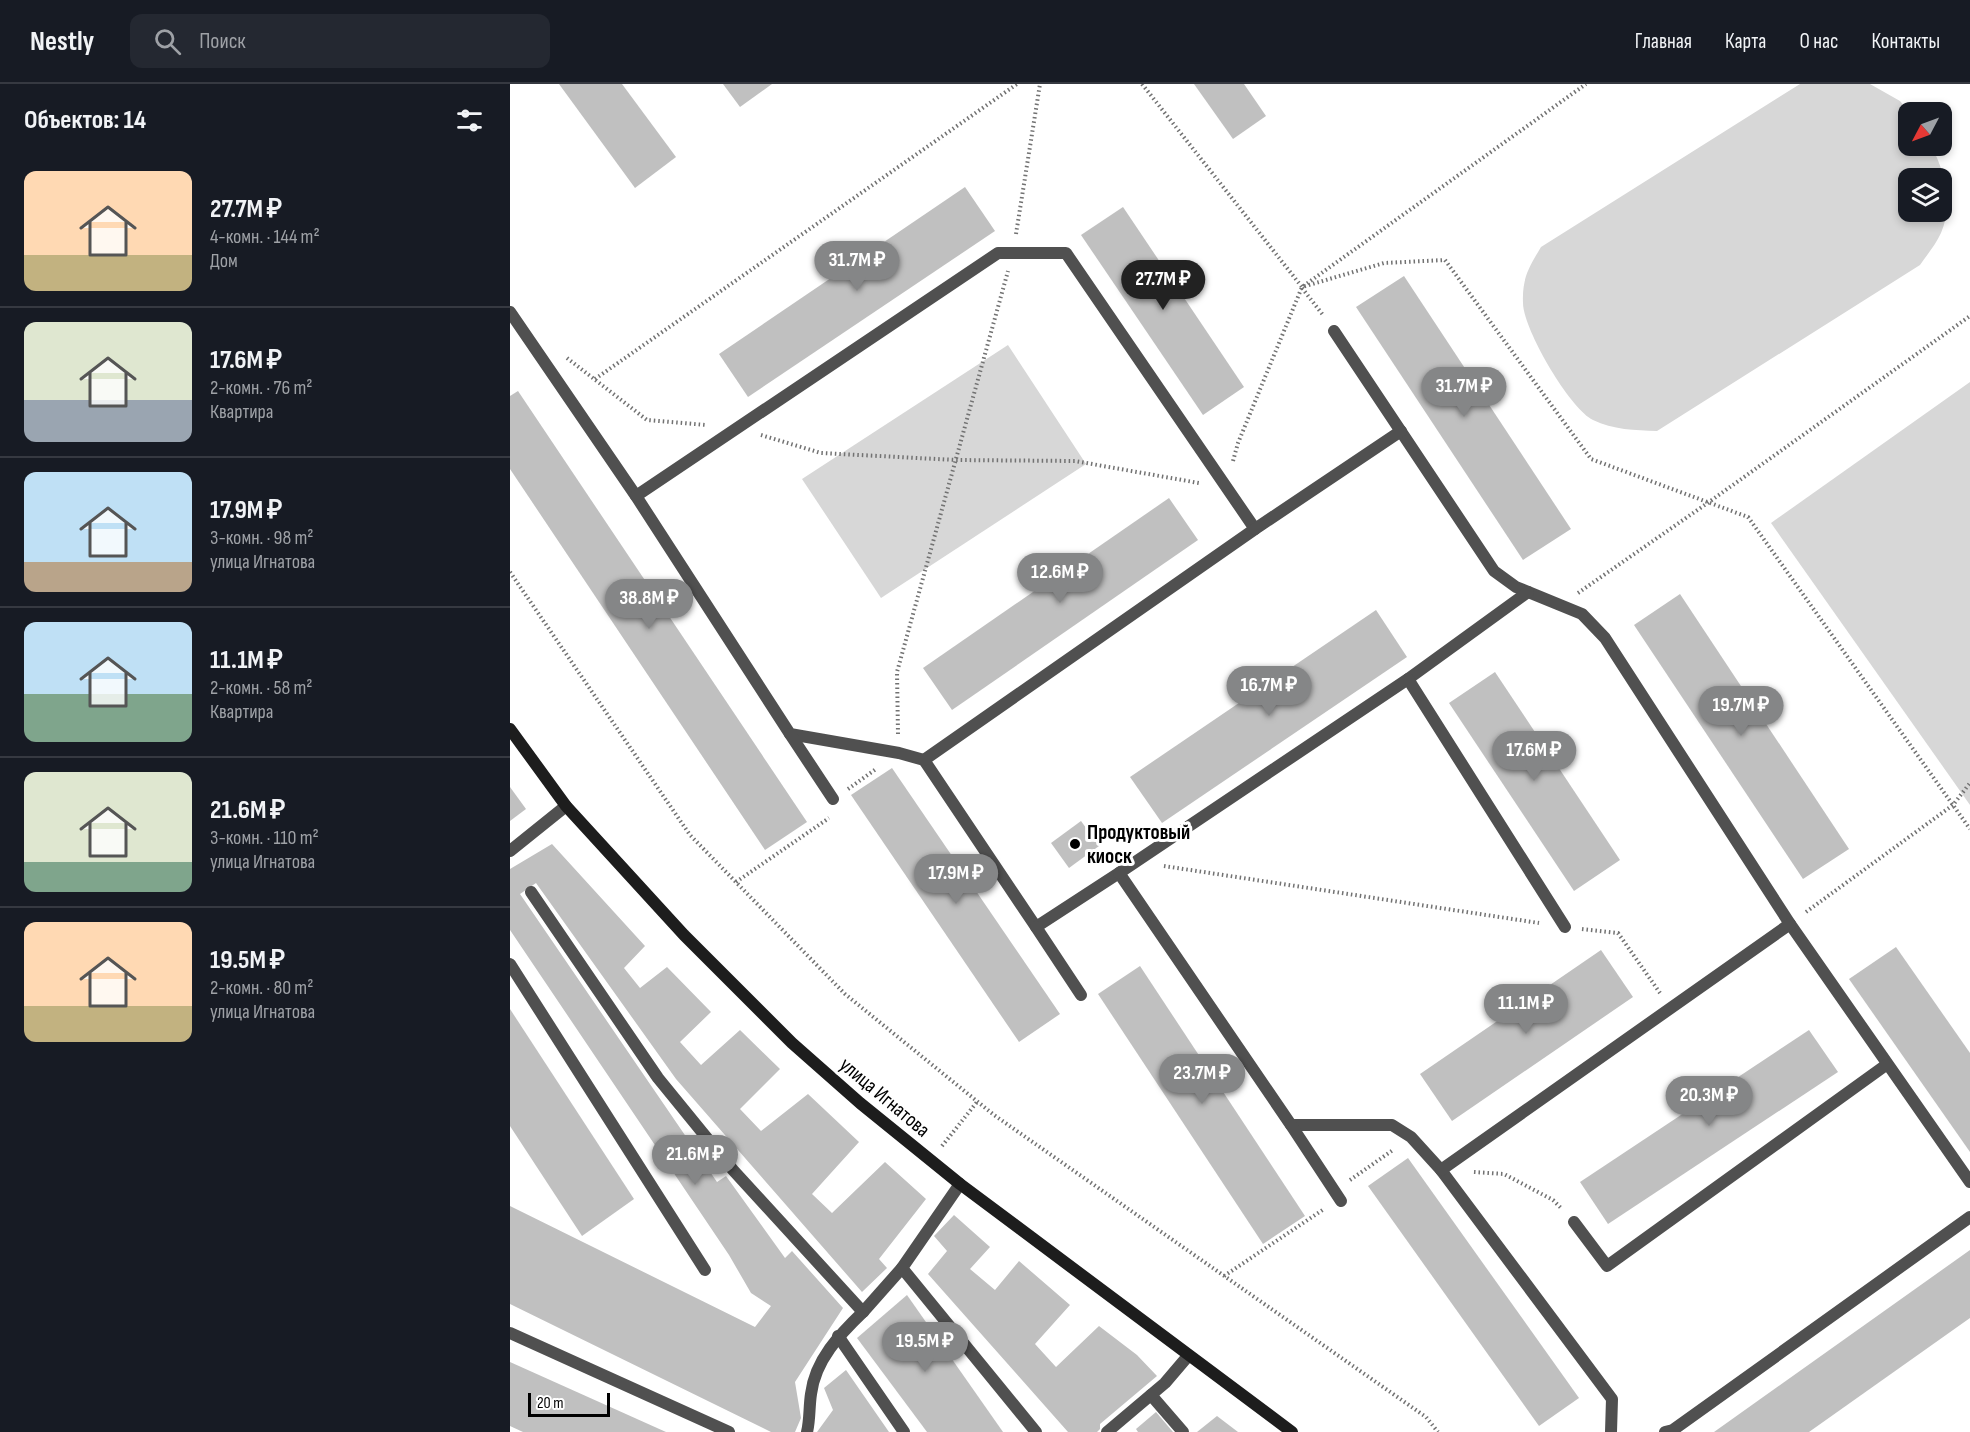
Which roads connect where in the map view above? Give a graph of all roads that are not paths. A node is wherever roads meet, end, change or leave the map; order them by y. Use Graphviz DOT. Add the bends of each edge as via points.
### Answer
graph roads {
  1 [pos="511,316"];
  2 [pos="1334,331"];
  3 [pos="1401,431"];
  4 [pos="636,496"];
  5 [pos="1255,529"];
  6 [pos="1528,592"];
  7 [pos="1408,679"];
  8 [pos="510,729"];
  9 [pos="790,734"];
  10 [pos="924,760"];
  11 [pos="833,799"];
  12 [pos="566,806"];
  13 [pos="510,851"];
  14 [pos="1119,873"];
  15 [pos="531,892"];
  16 [pos="1790,924"];
  17 [pos="1036,927"];
  18 [pos="1565,927"];
  19 [pos="510,964"];
  20 [pos="1081,995"];
  21 [pos="1887,1065"];
  22 [pos="1291,1125"];
  23 [pos="1442,1170"];
  24 [pos="1970,1182"];
  25 [pos="960,1184"];
  26 [pos="1338,1196"];
  27 [pos="1970,1217"];
  28 [pos="1574,1221"];
  29 [pos="902,1268"];
  30 [pos="705,1270"];
  31 [pos="863,1312"];
  32 [pos="510,1333"];
  33 [pos="838,1336"];
  34 [pos="1188,1356"];
  35 [pos="1151,1395"];
  36 [pos="1113,1430"];
  37 [pos="729,1432"];
  38 [pos="807,1432"];
  39 [pos="904,1432"];
  40 [pos="1036,1432"];
  41 [pos="1183,1432"];
  42 [pos="1292,1432"];
  43 [pos="1611,1432"];
  44 [pos="1665,1432"];
  1 -- 4 [label="lane"];
  2 -- 3 [label="lane"];
  3 -- 5 [label="lane"];
  3 -- 6 [label="lane" via="1494,571"];
  4 -- 5 [label="lane" via="998,253 1066,253"];
  4 -- 9 [label="lane"];
  5 -- 10 [label="lane"];
  6 -- 7 [label="lane"];
  6 -- 16 [label="lane" via="1582,614 1605,638"];
  7 -- 14 [label="lane"];
  7 -- 18 [label="lane"];
  8 -- 12 [label="main road, улица Игнатова"];
  9 -- 10 [label="lane"];
  9 -- 11 [label="lane"];
  10 -- 17 [label="lane"];
  12 -- 13 [label="lane"];
  12 -- 25 [label="main road, улица Игнатова" via="684,935 792,1043"];
  14 -- 17 [label="lane"];
  14 -- 22 [label="lane"];
  15 -- 31 [label="lane" via="657,1078 733,1170"];
  16 -- 21 [label="lane"];
  16 -- 23 [label="lane"];
  17 -- 20 [label="lane"];
  19 -- 30 [label="lane"];
  21 -- 24 [label="lane"];
  21 -- 28 [label="lane" via="1607,1266"];
  22 -- 23 [label="lane" via="1392,1125 1411,1137"];
  22 -- 26 [label="lane"];
  23 -- 43 [label="lane" via="1612,1399"];
  25 -- 29 [label="lane"];
  25 -- 34 [label="main road, улица Игнатова"];
  27 -- 44 [label="lane"];
  29 -- 31 [label="lane"];
  29 -- 40 [label="lane"];
  31 -- 33 [label="lane"];
  32 -- 37 [label="lane"];
  33 -- 38 [label="lane" via="818,1368"];
  33 -- 39 [label="lane"];
  34 -- 35 [label="lane"];
  34 -- 42 [label="main road, улица Игнатова"];
  35 -- 36 [label="lane"];
  35 -- 41 [label="lane"];
}
